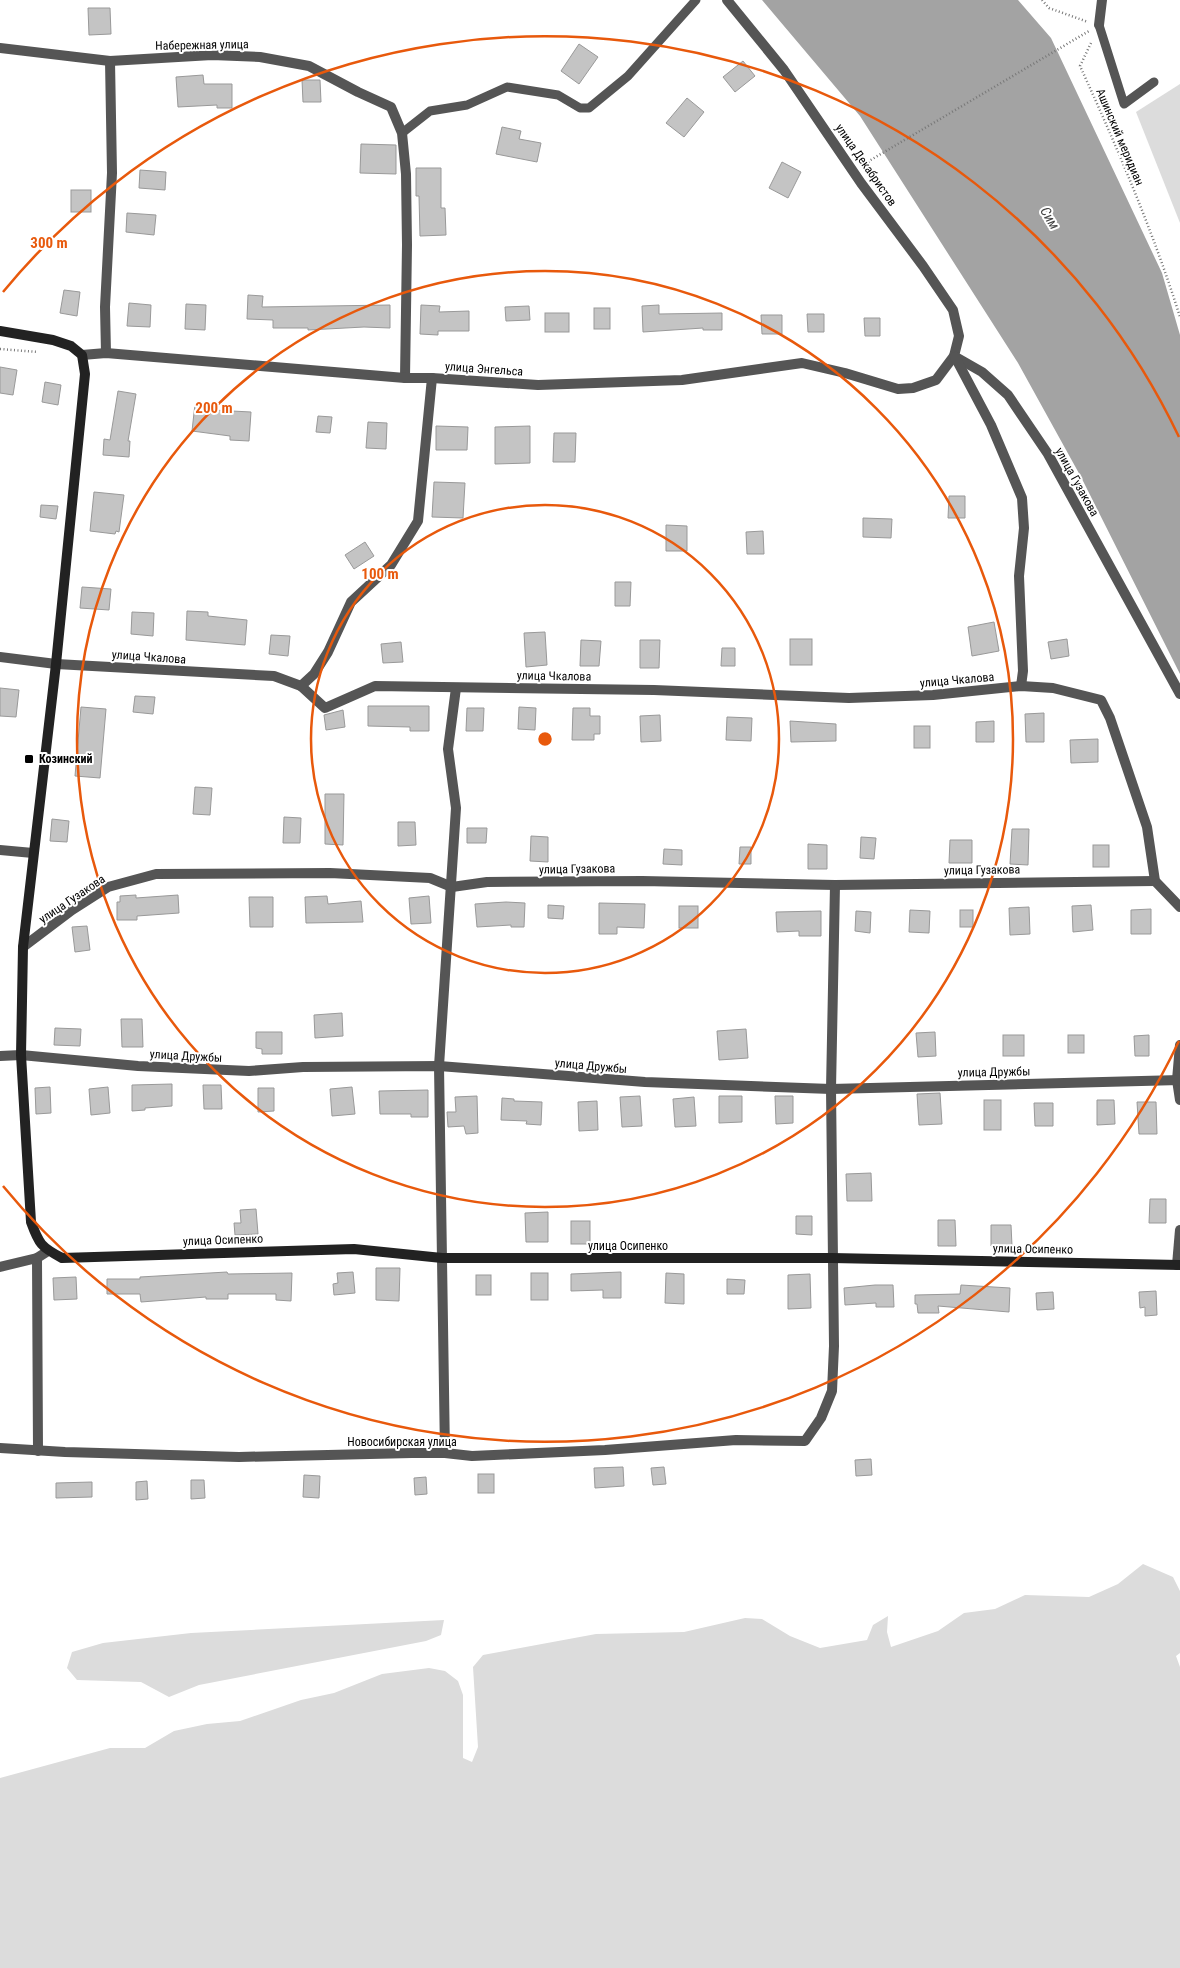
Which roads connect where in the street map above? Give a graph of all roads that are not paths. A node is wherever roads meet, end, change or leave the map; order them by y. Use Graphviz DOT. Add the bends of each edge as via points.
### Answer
graph roads {
  1 [pos="696,0"];
  2 [pos="727,0"];
  3 [pos="1102,0"];
  4 [pos="1099,25"];
  5 [pos="0,48"];
  6 [pos="110,61"];
  7 [pos="1154,82"];
  8 [pos="402,133"];
  9 [pos="0,331"];
  10 [pos="106,354"];
  11 [pos="82,355"];
  12 [pos="954,356"];
  13 [pos="405,378"];
  14 [pos="432,378"];
  15 [pos="0,657"];
  16 [pos="56,664"];
  17 [pos="301,686"];
  18 [pos="1021,686"];
  19 [pos="456,688"];
  20 [pos="1180,694"];
  21 [pos="0,850"];
  22 [pos="33,853"];
  23 [pos="1155,881"];
  24 [pos="836,885"];
  25 [pos="452,887"];
  26 [pos="1180,907"];
  27 [pos="23,947"];
  28 [pos="1180,1045"];
  29 [pos="0,1056"];
  30 [pos="21,1056"];
  31 [pos="439,1066"];
  32 [pos="1179,1080"];
  33 [pos="831,1088"];
  34 [pos="1180,1100"];
  35 [pos="1180,1230"];
  36 [pos="48,1251"];
  37 [pos="37,1258"];
  38 [pos="442,1258"];
  39 [pos="832,1258"];
  40 [pos="1178,1265"];
  41 [pos="0,1267"];
  42 [pos="0,1448"];
  43 [pos="38,1451"];
  44 [pos="445,1453"];
  1 -- 8 [label="lane" via="628,76 589,108 580,108 558,95 507,87 467,105 430,111"];
  2 -- 12 [label="street, улица Декабристов" via="784,70 953,310 959,336"];
  3 -- 4 [label="street"];
  4 -- 7 [label="lane" via="1124,104"];
  5 -- 6 [label="street, Набережная улица"];
  6 -- 8 [label="street, Набережная улица" via="212,55 260,57 309,66 391,107"];
  6 -- 10 [label="street" via="112,173 105,307"];
  8 -- 13 [label="street, Набережная улица" via="407,246"];
  9 -- 11 [label="main road" via="52,340 71,346"];
  10 -- 11 [label="street, улица Энгельса"];
  10 -- 13 [label="street, улица Энгельса"];
  11 -- 16 [label="main road" via="85,374"];
  12 -- 14 [label="street, улица Энгельса" via="936,380 898,389 802,363 682,380 538,385"];
  12 -- 18 [label="street" via="991,425 1022,498 1024,528 1019,576"];
  12 -- 20 [label="street, улица Гузакова" via="982,372 1008,395 1043,447"];
  13 -- 14 [label="street, улица Энгельса"];
  14 -- 17 [label="street" via="418,521 391,565 352,602 328,652 314,674"];
  15 -- 16 [label="street, улица Чкалова"];
  16 -- 17 [label="street, улица Чкалова" via="274,676"];
  16 -- 22 [label="main road"];
  17 -- 19 [label="street, улица Чкалова" via="325,708 375,686"];
  18 -- 19 [label="street, улица Чкалова" via="933,695 848,698 644,690"];
  18 -- 23 [label="street, улица Чкалова" via="1053,688 1101,700 1147,828"];
  19 -- 25 [label="street" via="448,748 456,808"];
  21 -- 22 [label="street"];
  22 -- 27 [label="main road"];
  23 -- 24 [label="street, улица Гузакова"];
  23 -- 26 [label="street"];
  24 -- 25 [label="street, улица Гузакова" via="623,881 487,882"];
  24 -- 33 [label="street"];
  25 -- 27 [label="street, улица Гузакова" via="430,878 330,873 156,874 108,887"];
  25 -- 31 [label="street"];
  27 -- 30 [label="main road"];
  28 -- 32 [label="street"];
  29 -- 30 [label="street, улица Дружбы"];
  30 -- 31 [label="street, улица Дружбы" via="249,1071 303,1067"];
  30 -- 36 [label="main road" via="31,1222 38,1241"];
  31 -- 33 [label="street, улица Дружбы" via="645,1082"];
  31 -- 38 [label="street"];
  32 -- 33 [label="street, улица Дружбы"];
  32 -- 34 [label="street"];
  33 -- 39 [label="street"];
  35 -- 40 [label="street"];
  36 -- 37 [label="street"];
  36 -- 38 [label="main road, улица Осипенко" via="62,1258 354,1249"];
  37 -- 41 [label="street"];
  37 -- 43 [label="street"];
  38 -- 39 [label="main road, улица Осипенко"];
  38 -- 44 [label="street"];
  39 -- 40 [label="main road, улица Осипенко"];
  39 -- 44 [label="street, Новосибирская улица" via="832,1391 821,1418 805,1441 736,1440 472,1456"];
  42 -- 43 [label="street, Новосибирская улица"];
  43 -- 44 [label="street, Новосибирская улица" via="239,1457"];
}
